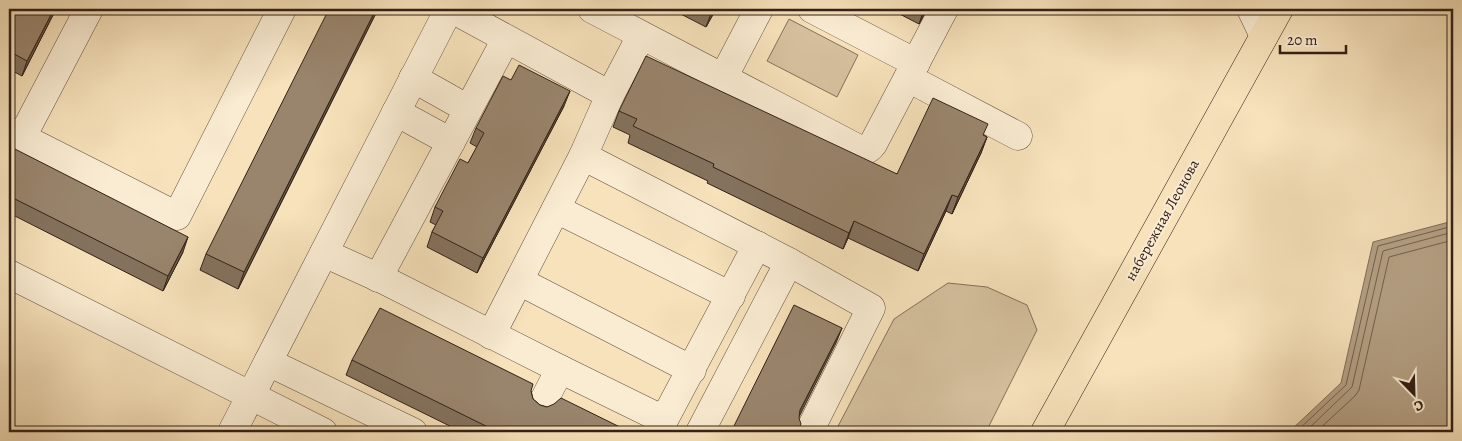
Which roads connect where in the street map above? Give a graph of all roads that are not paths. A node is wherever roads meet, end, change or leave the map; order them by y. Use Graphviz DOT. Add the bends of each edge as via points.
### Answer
graph roads {
  1 [pos="89,9"];
  2 [pos="282,9"];
  3 [pos="451,9"];
  4 [pos="592,9"];
  5 [pos="759,9"];
  6 [pos="812,9"];
  7 [pos="944,9"];
  8 [pos="1251,9"];
  9 [pos="1279,9"];
  10 [pos="641,36"];
  11 [pos="1264,36"];
  12 [pos="506,39"];
  13 [pos="912,71"];
  14 [pos="414,78"];
  15 [pos="723,78"];
  16 [pos="610,95"];
  17 [pos="468,110"];
  18 [pos="396,112"];
  19 [pos="15,134"];
  20 [pos="1018,136"];
  21 [pos="451,142"];
  22 [pos="583,156"];
  23 [pos="556,209"];
  24 [pos="757,245"];
  25 [pos="324,253"];
  26 [pos="789,262"];
  27 [pos="9,274"];
  28 [pos="378,278"];
  29 [pos="519,281"];
  30 [pos="731,296"];
  31 [pos="491,335"];
  32 [pos="268,362"];
  33 [pos="560,369"];
  34 [pos="692,370"];
  35 [pos="251,396"];
  36 [pos="541,406"];
  37 [pos="232,432"];
  38 [pos="323,432"];
  39 [pos="413,432"];
  40 [pos="700,432"];
  41 [pos="809,432"];
  42 [pos="1045,432"];
  1 -- 19 [label="street"];
  2 -- 19 [label="street" via="177,216"];
  3 -- 12 [label="street"];
  3 -- 14 [label="street"];
  4 -- 10 [label="street"];
  5 -- 15 [label="street"];
  6 -- 13 [label="street"];
  7 -- 13 [label="street"];
  8 -- 11 [label="street"];
  9 -- 11 [label="main road, набережная Леонова"];
  10 -- 15 [label="street"];
  10 -- 16 [label="street"];
  11 -- 42 [label="main road, набережная Леонова"];
  12 -- 16 [label="street"];
  12 -- 17 [label="street"];
  13 -- 15 [label="street" via="873,144 865,151"];
  13 -- 20 [label="street"];
  14 -- 17 [label="street"];
  14 -- 18 [label="street"];
  16 -- 22 [label="street"];
  17 -- 21 [label="street"];
  18 -- 21 [label="street"];
  18 -- 25 [label="street"];
  21 -- 28 [label="street"];
  22 -- 23 [label="street"];
  22 -- 24 [label="street"];
  23 -- 29 [label="street"];
  23 -- 30 [label="street"];
  24 -- 26 [label="street"];
  24 -- 30 [label="street"];
  25 -- 28 [label="street"];
  25 -- 32 [label="street"];
  26 -- 40 [label="street"];
  26 -- 41 [label="street" via="871,308"];
  27 -- 35 [label="street"];
  28 -- 31 [label="street"];
  29 -- 31 [label="street"];
  29 -- 34 [label="street"];
  30 -- 34 [label="street"];
  31 -- 33 [label="street"];
  32 -- 35 [label="street"];
  32 -- 39 [label="street"];
  33 -- 34 [label="street" via="664,420"];
  33 -- 36 [label="street"];
  35 -- 37 [label="street"];
  35 -- 38 [label="street"];
}
